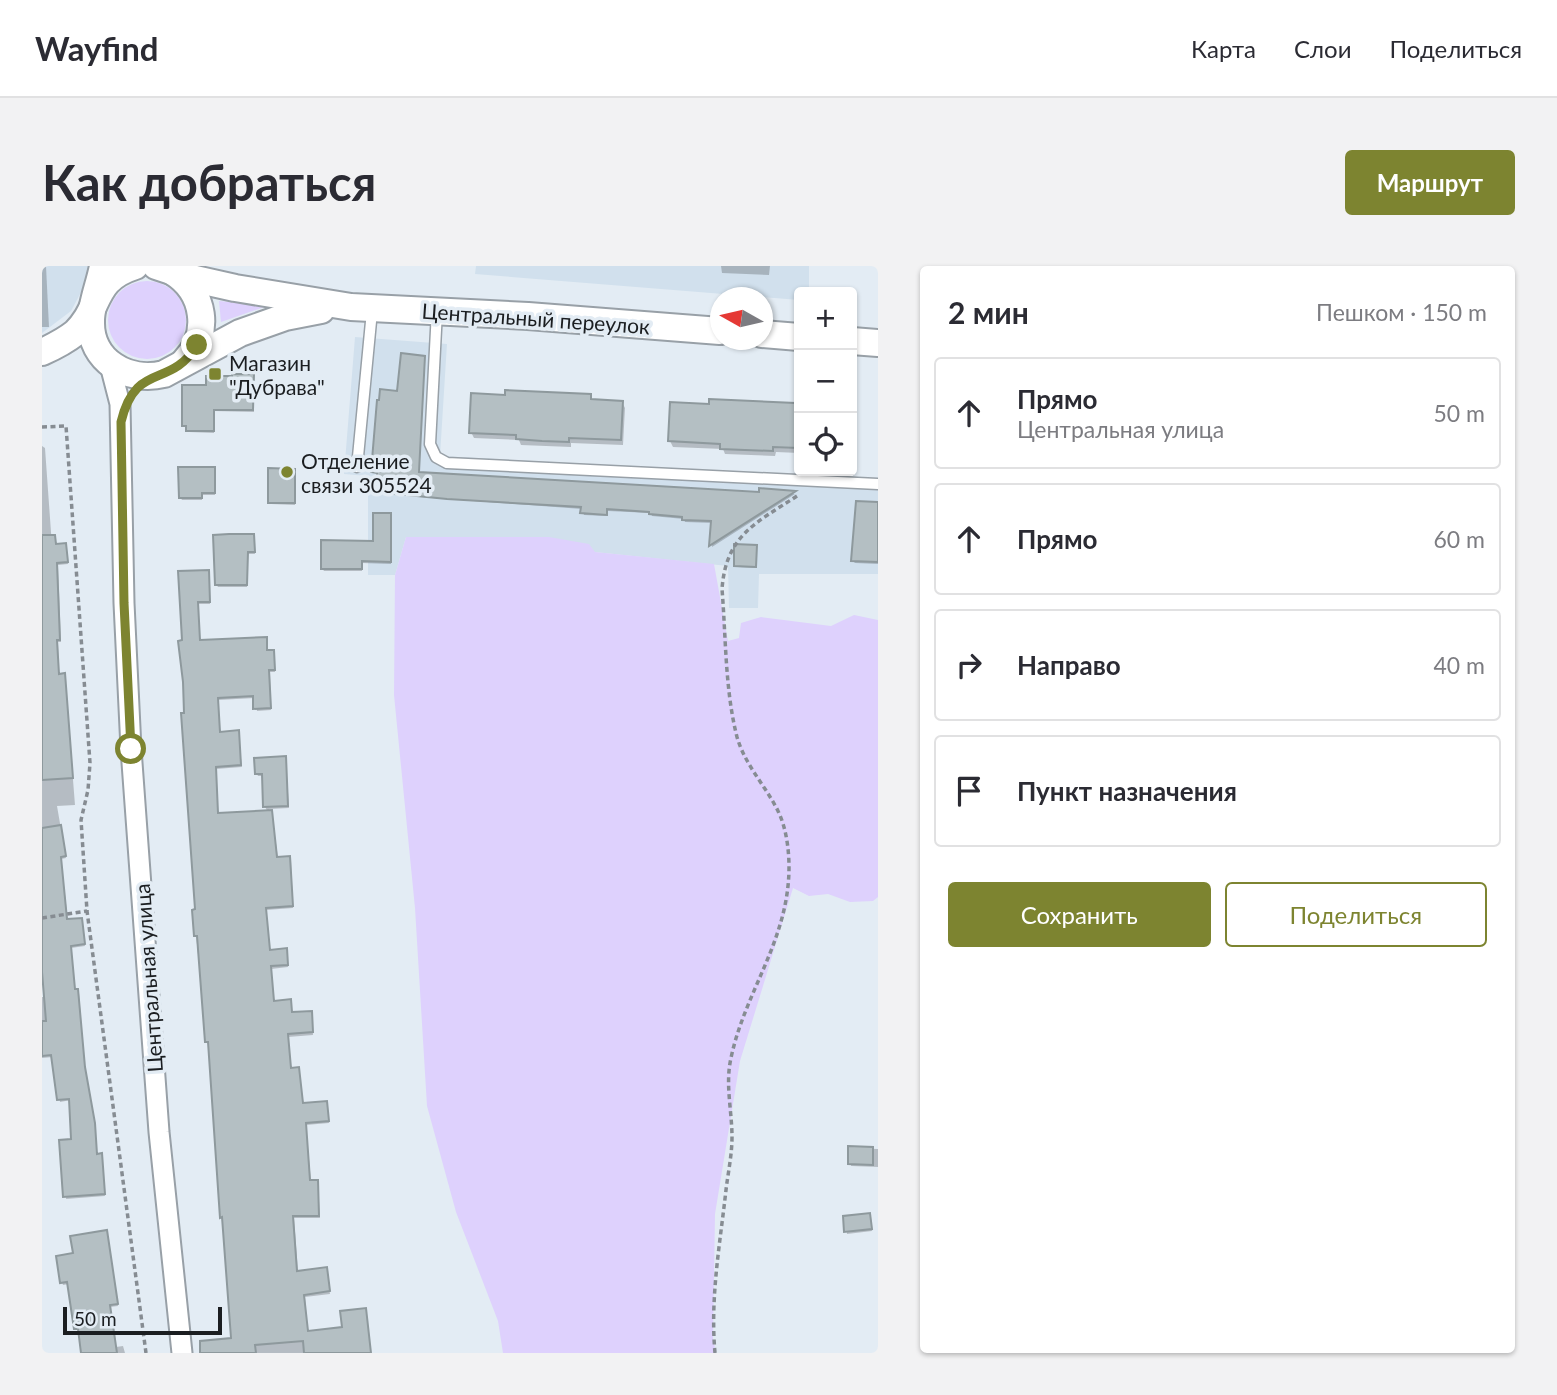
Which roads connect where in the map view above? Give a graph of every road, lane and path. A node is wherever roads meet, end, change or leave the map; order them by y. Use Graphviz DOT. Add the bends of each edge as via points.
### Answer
graph roads {
  1 [pos="103,266"];
  2 [pos="135,266"];
  3 [pos="163,268"];
  4 [pos="97,294"];
  5 [pos="362,307"];
  6 [pos="437,311"];
  7 [pos="710,330"];
  8 [pos="773,335"];
  9 [pos="794,337"];
  10 [pos="857,342"];
  11 [pos="878,344"];
  12 [pos="42,353"];
  13 [pos="105,358"];
  14 [pos="184,363"];
  15 [pos="153,377"];
  16 [pos="121,422"];
  17 [pos="42,427"];
  18 [pos="357,467"];
  19 [pos="819,481"];
  20 [pos="878,484"];
  21 [pos="87,911"];
  22 [pos="42,918"];
  23 [pos="146,1353"];
  24 [pos="182,1353"];
  25 [pos="715,1353"];
  1 -- 4 [label="main road"];
  2 -- 4 [label="main road" via="114,276"];
  3 -- 5 [label="main road" via="235,288"];
  3 -- 14 [label="main road" via="180,276 195,293 202,313 201,335"];
  4 -- 12 [label="main road" via="76,332"];
  4 -- 13 [label="main road" via="92,334"];
  5 -- 6 [label="main road, Центральный переулок"];
  5 -- 14 [label="main road" via="285,317 240,333"];
  5 -- 18 [label="lane"];
  6 -- 7 [label="main road, Центральный переулок"];
  6 -- 19 [label="lane" via="430,444 436,457 447,463"];
  8 -- 9 [label="main road"];
  10 -- 11 [label="main road"];
  12 -- 13 [label="main road" via="66,351"];
  13 -- 15 [label="main road" via="121,371"];
  13 -- 16 [label="street, Центральная улица" via="116,386"];
  14 -- 15 [label="main road"];
  15 -- 16 [label="street" via="131,392"];
  16 -- 24 [label="street, Центральная улица" via="132,762 159,1132"];
  17 -- 21 [label="path" via="66,426 90,763 81,820"];
  19 -- 20 [label="lane"];
  19 -- 25 [label="path" via="741,536 723,574 729,685 737,737 747,763 778,811 789,864 778,937 730,1060 732,1138 716,1271"];
  21 -- 22 [label="path"];
  21 -- 23 [label="path"];
}
